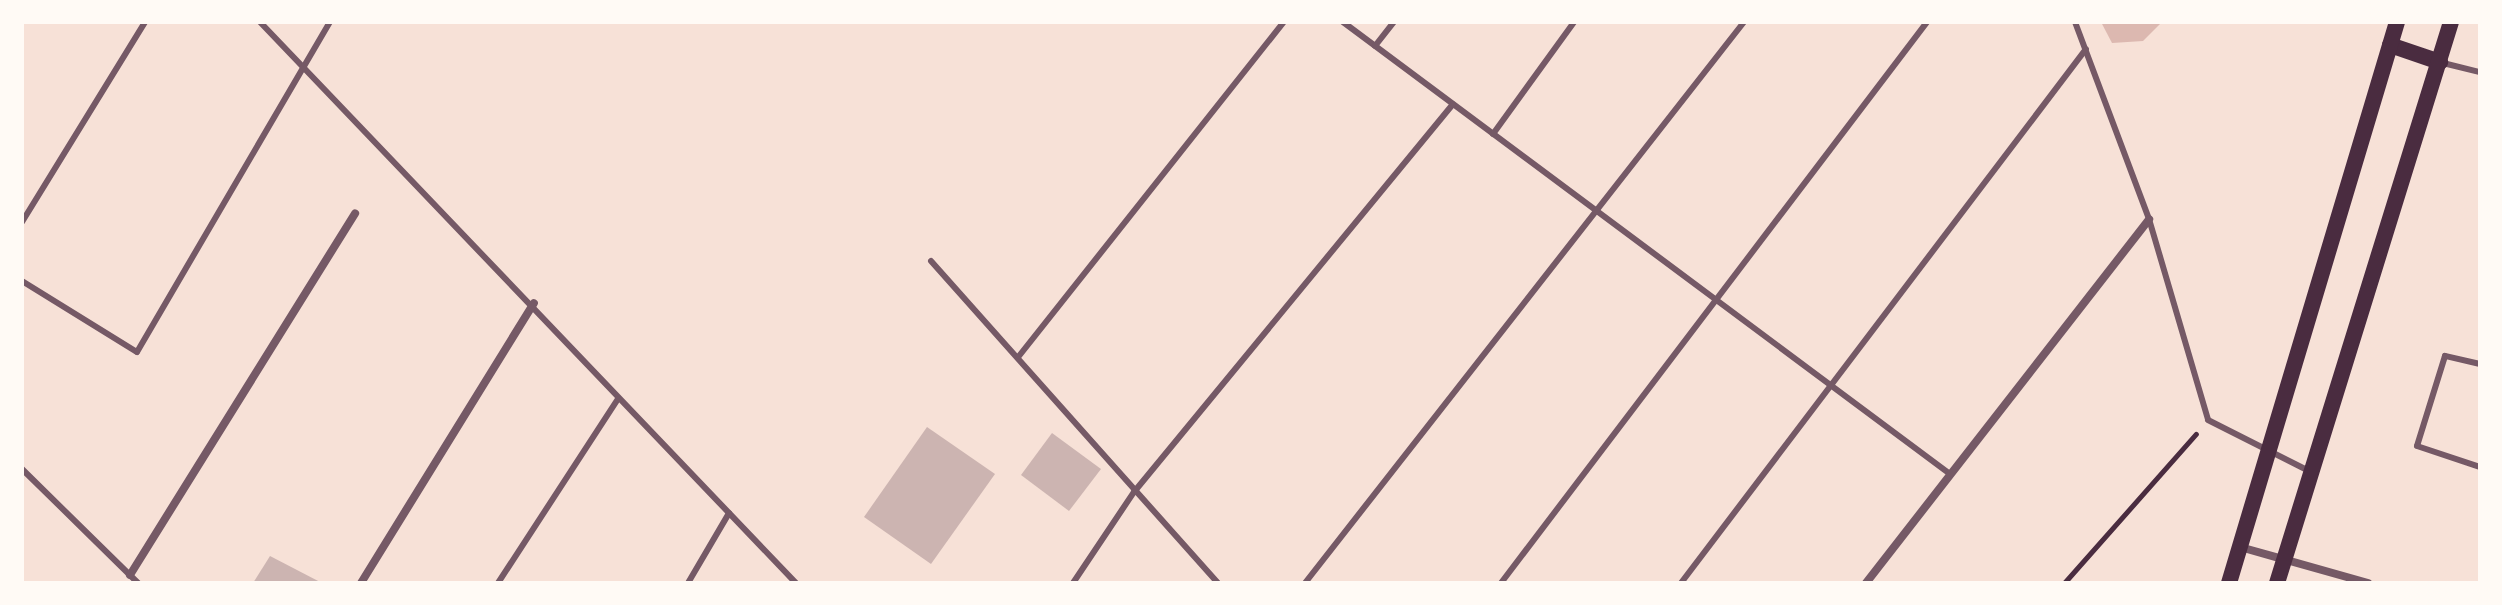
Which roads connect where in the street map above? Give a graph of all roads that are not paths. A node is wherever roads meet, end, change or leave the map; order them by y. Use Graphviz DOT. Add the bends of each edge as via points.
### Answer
graph roads {
  1 [pos="145,22"];
  2 [pos="260,22"];
  3 [pos="330,22"];
  4 [pos="1284,22"];
  5 [pos="1343,22"];
  6 [pos="1394,22"];
  7 [pos="1574,22"];
  8 [pos="1744,22"];
  9 [pos="1927,22"];
  10 [pos="2075,22"];
  11 [pos="2397,22"];
  12 [pos="2451,22"];
  13 [pos="2390,45"];
  14 [pos="1375,46"];
  15 [pos="2086,49"];
  16 [pos="2440,62"];
  17 [pos="305,67"];
  18 [pos="2480,72"];
  19 [pos="1453,104"];
  20 [pos="1493,134"];
  21 [pos="355,213"];
  22 [pos="1600,214"];
  23 [pos="2149,219"];
  24 [pos="22,222"];
  25 [pos="931,261"];
  26 [pos="22,281"];
  27 [pos="1717,300"];
  28 [pos="534,303"];
  29 [pos="1019,356"];
  30 [pos="2480,364"];
  31 [pos="1835,389"];
  32 [pos="618,399"];
  33 [pos="2265,449"];
  34 [pos="2480,467"];
  35 [pos="22,469"];
  36 [pos="2307,470"];
  37 [pos="1950,474"];
  38 [pos="1134,492"];
  39 [pos="729,513"];
  40 [pos="2239,547"];
  41 [pos="2284,561"];
  42 [pos="130,575"];
  43 [pos="138,583"];
  44 [pos="361,583"];
  45 [pos="498,583"];
  46 [pos="688,583"];
  47 [pos="796,583"];
  48 [pos="1073,583"];
  49 [pos="1218,583"];
  50 [pos="1305,583"];
  51 [pos="1501,583"];
  52 [pos="1681,583"];
  53 [pos="1866,583"];
  54 [pos="2229,583"];
  55 [pos="2277,583"];
  56 [pos="2368,583"];
  1 -- 24 [label="lane"];
  2 -- 17 [label="lane"];
  3 -- 17 [label="lane"];
  4 -- 29 [label="lane"];
  5 -- 14 [label="lane"];
  6 -- 14 [label="lane"];
  7 -- 20 [label="lane"];
  8 -- 22 [label="lane"];
  9 -- 27 [label="lane"];
  10 -- 15 [label="lane"];
  11 -- 13 [label="main road"];
  12 -- 16 [label="main road"];
  13 -- 16 [label="main road"];
  13 -- 33 [label="main road"];
  14 -- 19 [label="lane"];
  15 -- 23 [label="lane"];
  15 -- 31 [label="lane"];
  16 -- 18 [label="lane"];
  16 -- 36 [label="main road"];
  17 -- 26 [label="lane" via="137,352"];
  17 -- 28 [label="lane"];
  19 -- 20 [label="lane"];
  19 -- 38 [label="lane"];
  20 -- 22 [label="lane"];
  21 -- 42 [label="street"];
  22 -- 27 [label="lane"];
  22 -- 50 [label="lane"];
  23 -- 33 [label="lane" via="2208,420"];
  23 -- 37 [label="street"];
  25 -- 29 [label="lane"];
  27 -- 31 [label="lane"];
  27 -- 51 [label="lane"];
  28 -- 32 [label="lane"];
  28 -- 44 [label="street"];
  29 -- 38 [label="lane"];
  30 -- 34 [label="lane" via="2445,356 2417,446"];
  31 -- 37 [label="lane"];
  31 -- 52 [label="lane"];
  32 -- 39 [label="lane"];
  32 -- 45 [label="lane"];
  33 -- 36 [label="lane"];
  33 -- 40 [label="main road"];
  35 -- 42 [label="lane"];
  36 -- 41 [label="main road"];
  37 -- 53 [label="street"];
  38 -- 48 [label="lane"];
  38 -- 49 [label="lane"];
  39 -- 46 [label="lane"];
  39 -- 47 [label="lane"];
  40 -- 41 [label="street"];
  40 -- 54 [label="main road"];
  41 -- 55 [label="main road"];
  41 -- 56 [label="street"];
  42 -- 43 [label="lane"];
}
